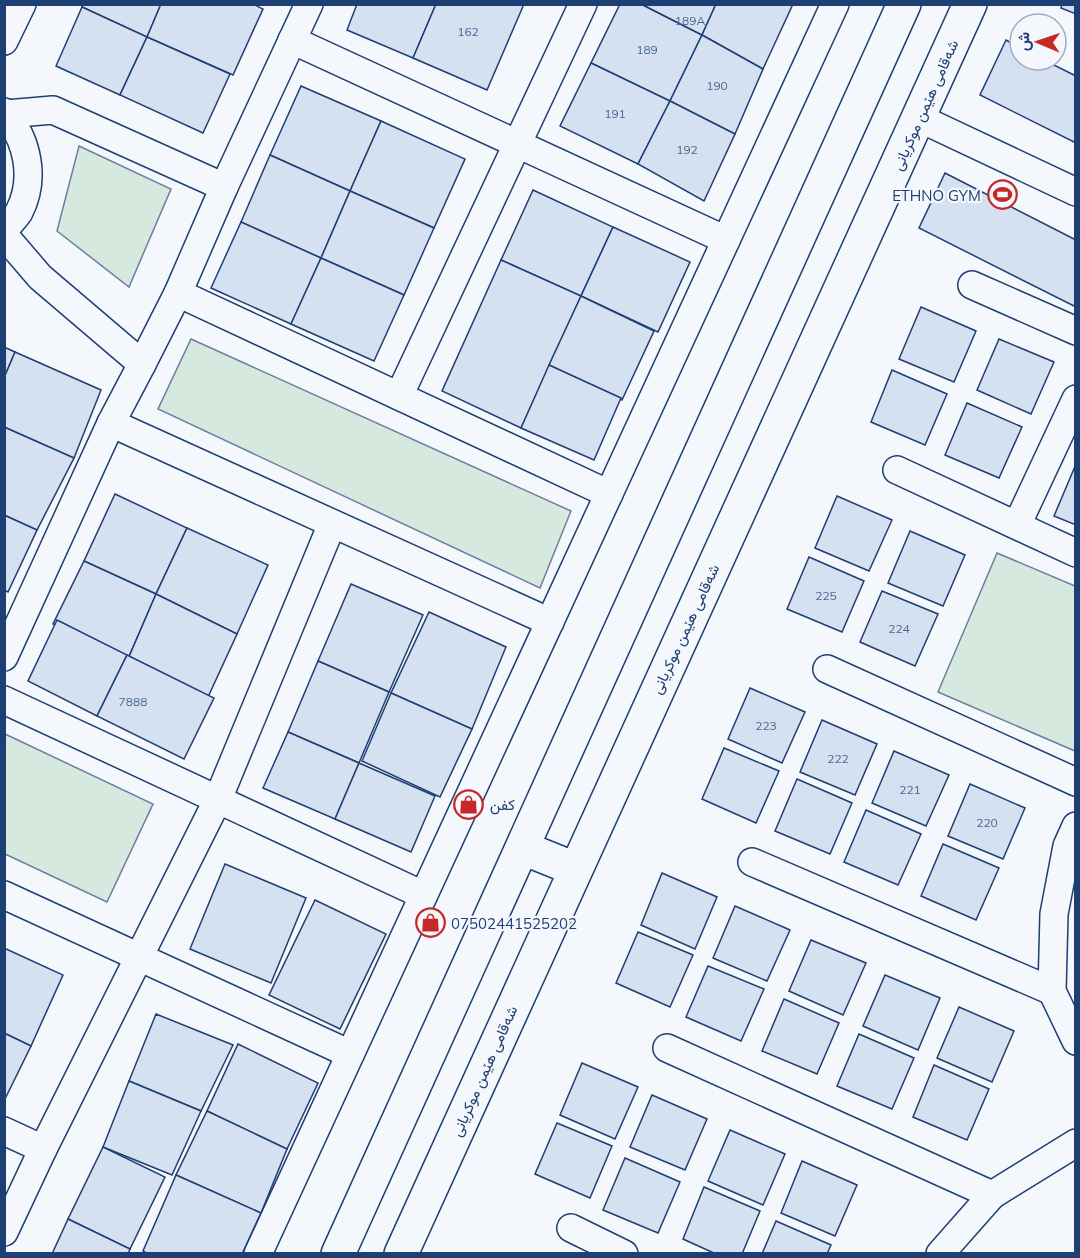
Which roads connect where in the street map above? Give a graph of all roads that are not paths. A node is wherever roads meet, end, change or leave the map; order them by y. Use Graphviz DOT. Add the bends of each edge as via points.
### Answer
graph roads {
  1 [pos="22,4"];
  2 [pos="309,4"];
  3 [pos="583,4"];
  4 [pos="835,4"];
  5 [pos="904,4"];
  6 [pos="970,4"];
  7 [pos="292,40"];
  8 [pos="4,41"];
  9 [pos="5,113"];
  10 [pos="919,118"];
  11 [pos="518,144"];
  12 [pos="224,187"];
  13 [pos="1076,192"];
  14 [pos="4,230"];
  15 [pos="4,235"];
  16 [pos="726,240"];
  17 [pos="972,285"];
  18 [pos="178,292"];
  19 [pos="1076,331"];
  20 [pos="142,364"];
  21 [pos="399,396"];
  22 [pos="1076,399"];
  23 [pos="111,423"];
  24 [pos="897,470"];
  25 [pos="609,494"];
  26 [pos="332,524"];
  27 [pos="1017,525"];
  28 [pos="1076,553"];
  29 [pos="550,622"];
  30 [pos="4,657"];
  31 [pos="827,669"];
  32 [pos="4,700"];
  33 [pos="1076,782"];
  34 [pos="218,799"];
  35 [pos="1076,826"];
  36 [pos="523,848"];
  37 [pos="752,862"];
  38 [pos="575,869"];
  39 [pos="4,895"];
  40 [pos="423,895"];
  41 [pos="139,957"];
  42 [pos="1052,991"];
  43 [pos="1076,1041"];
  44 [pos="667,1048"];
  45 [pos="350,1054"];
  46 [pos="4,1131"];
  47 [pos="1076,1143"];
  48 [pos="43,1149"];
  49 [pos="992,1195"];
  50 [pos="571,1228"];
  51 [pos="4,1232"];
  52 [pos="258,1254"];
  53 [pos="338,1254"];
  54 [pos="401,1254"];
  55 [pos="624,1254"];
  56 [pos="940,1254"];
  1 -- 8 [label="street"];
  2 -- 7 [label="street"];
  3 -- 11 [label="street"];
  4 -- 16 [label="street"];
  5 -- 36 [label="street"];
  6 -- 10 [label="street, شەقامی هێمن موکریانی"];
  7 -- 11 [label="street"];
  7 -- 12 [label="street"];
  9 -- 12 [label="street" via="53,110"];
  9 -- 14 [label="street" via="21,136 28,161 25,195 19,212"];
  10 -- 13 [label="street"];
  10 -- 38 [label="street, شەقامی هێمن موکریانی"];
  11 -- 16 [label="street"];
  11 -- 21 [label="street"];
  12 -- 18 [label="street"];
  15 -- 20 [label="street" via="40,277"];
  16 -- 25 [label="street"];
  17 -- 19 [label="street"];
  18 -- 20 [label="street"];
  18 -- 21 [label="street"];
  20 -- 23 [label="street"];
  21 -- 25 [label="street"];
  22 -- 27 [label="street"];
  23 -- 26 [label="street"];
  23 -- 30 [label="street"];
  24 -- 27 [label="street"];
  25 -- 29 [label="street"];
  26 -- 29 [label="street"];
  26 -- 34 [label="street"];
  27 -- 28 [label="street"];
  29 -- 40 [label="street"];
  31 -- 33 [label="street"];
  32 -- 34 [label="street"];
  34 -- 40 [label="street"];
  34 -- 41 [label="street"];
  35 -- 42 [label="street" via="1067,846 1054,914"];
  36 -- 38 [label="street"];
  36 -- 53 [label="street"];
  37 -- 42 [label="street"];
  38 -- 54 [label="street, شەقامی هێمن موکریانی"];
  39 -- 41 [label="street"];
  40 -- 45 [label="street"];
  41 -- 45 [label="street"];
  41 -- 48 [label="street"];
  42 -- 43 [label="street"];
  44 -- 49 [label="street"];
  45 -- 52 [label="street"];
  46 -- 48 [label="street"];
  47 -- 49 [label="street"];
  48 -- 51 [label="street"];
  49 -- 56 [label="street"];
  50 -- 55 [label="street"];
}
